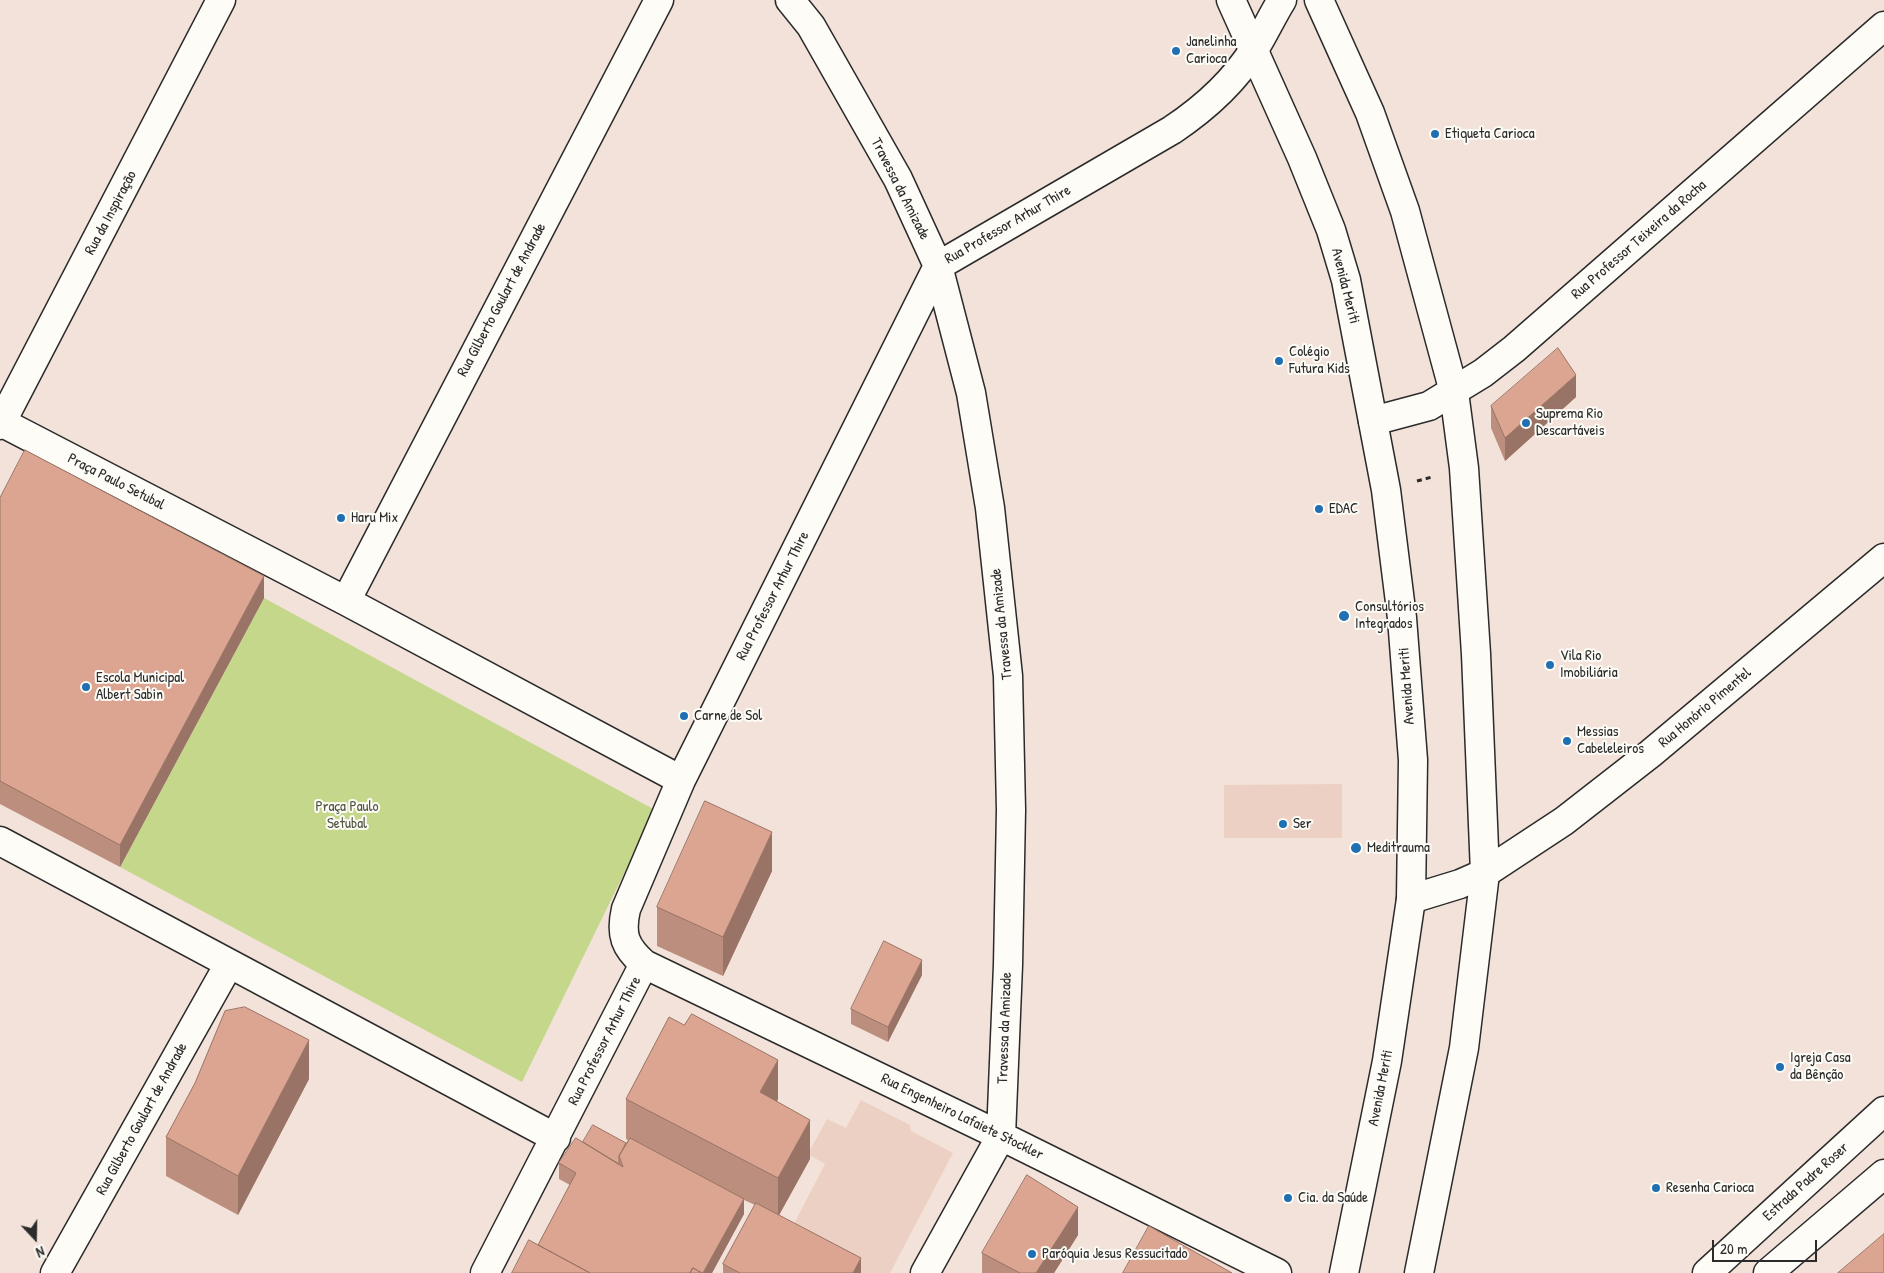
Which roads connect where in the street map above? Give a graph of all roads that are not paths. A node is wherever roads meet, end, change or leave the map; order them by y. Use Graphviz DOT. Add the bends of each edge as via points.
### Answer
graph roads {
  1 [pos="222,0"];
  2 [pos="659,0"];
  3 [pos="790,0"];
  4 [pos="1231,0"];
  5 [pos="1282,0"];
  6 [pos="1319,0"];
  7 [pos="1884,26"];
  8 [pos="1254,49"];
  9 [pos="938,266"];
  10 [pos="1454,392"];
  11 [pos="1373,421"];
  12 [pos="1,424"];
  13 [pos="1884,558"];
  14 [pos="346,601"];
  15 [pos="680,780"];
  16 [pos="0,841"];
  17 [pos="1485,873"];
  18 [pos="1411,898"];
  19 [pos="229,964"];
  20 [pos="644,964"];
  21 [pos="1884,1111"];
  22 [pos="1000,1136"];
  23 [pos="556,1138"];
  24 [pos="1884,1174"];
  25 [pos="56,1273"];
  26 [pos="485,1273"];
  27 [pos="925,1273"];
  28 [pos="1277,1273"];
  29 [pos="1344,1273"];
  30 [pos="1419,1273"];
  31 [pos="1706,1273"];
  32 [pos="1768,1273"];
  1 -- 12 [label="street, Rua da Inspiração"];
  2 -- 14 [label="street, Rua Gilberto Goulart de Andrade"];
  3 -- 9 [label="street, Travessa da Amizade" via="811,26 898,178"];
  4 -- 8 [label="street, Avenida Meriti"];
  5 -- 8 [label="street, Rua Professor Arhur Thire"];
  6 -- 10 [label="street" via="1370,113 1406,211"];
  7 -- 10 [label="street, Rua Professor Teixeira da Rocha" via="1514,349"];
  8 -- 9 [label="street, Rua Professor Arhur Thire" via="1203,109 1180,125"];
  8 -- 11 [label="street, Avenida Meriti" via="1331,230 1346,280"];
  9 -- 15 [label="street, Rua Professor Arhur Thire"];
  9 -- 22 [label="street, Travessa da Amizade" via="971,393 990,508 1008,676 1010,820"];
  10 -- 11 [label="street, Rua Professor Teixeira da Rocha" via="1429,406"];
  10 -- 17 [label="street" via="1464,468 1476,654"];
  11 -- 18 [label="street, Avenida Meriti" via="1386,490 1402,618 1413,760"];
  12 -- 14 [label="street, Praça Paulo Setubal"];
  13 -- 17 [label="street, Rua Honório Pimentel" via="1650,754 1564,821"];
  14 -- 15 [label="street, Praça Paulo Setubal"];
  15 -- 20 [label="street, Rua Professor Arhur Thire" via="626,909 623,924 630,951"];
  16 -- 19 [label="street"];
  17 -- 18 [label="street, Rua Honório Pimentel"];
  17 -- 30 [label="street" via="1464,1048"];
  18 -- 29 [label="street, Avenida Meriti" via="1387,1061"];
  19 -- 23 [label="street"];
  19 -- 25 [label="street, Rua Gilberto Goulart de Andrade"];
  20 -- 22 [label="street, Rua Engenheiro Lafaiete Stockler"];
  20 -- 23 [label="street, Rua Professor Arhur Thire"];
  21 -- 31 [label="street, Estrada Padre Roser"];
  22 -- 27 [label="street, Travessa da Amizade"];
  22 -- 28 [label="street, Rua Engenheiro Lafaiete Stockler"];
  23 -- 26 [label="street, Rua Professor Arhur Thire"];
  24 -- 32 [label="street"];
}
